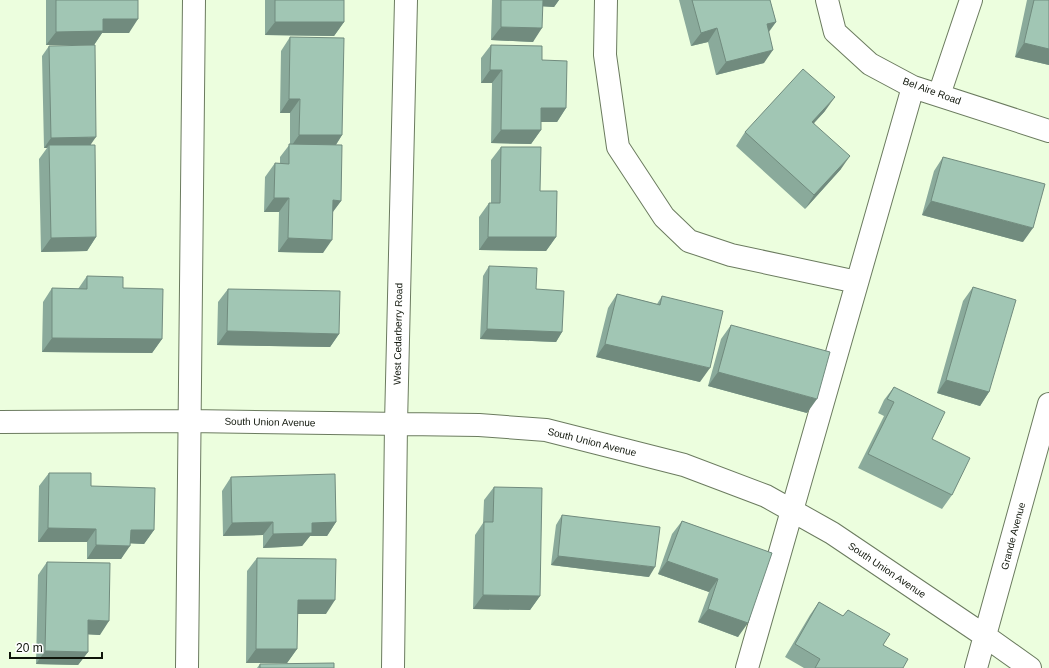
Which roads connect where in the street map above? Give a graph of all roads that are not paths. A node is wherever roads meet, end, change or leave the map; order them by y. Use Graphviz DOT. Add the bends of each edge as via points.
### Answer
graph roads {
  1 [pos="194,0"];
  2 [pos="406,0"];
  3 [pos="606,0"];
  4 [pos="827,0"];
  5 [pos="971,0"];
  6 [pos="913,87"];
  7 [pos="939,95"];
  8 [pos="1049,131"];
  9 [pos="857,282"];
  10 [pos="1049,404"];
  11 [pos="190,421"];
  12 [pos="0,422"];
  13 [pos="396,424"];
  14 [pos="792,510"];
  15 [pos="985,636"];
  16 [pos="187,668"];
  17 [pos="393,668"];
  18 [pos="748,668"];
  19 [pos="976,668"];
  20 [pos="1030,668"];
  1 -- 11 [label="street"];
  2 -- 13 [label="street, West Cedarberry Road"];
  3 -- 9 [label="street" via="605,55 618,147 664,217 689,241 731,255"];
  4 -- 6 [label="street, Bel Aire Road" via="835,32 870,64"];
  5 -- 7 [label="street"];
  6 -- 7 [label="street, Bel Aire Road"];
  6 -- 9 [label="street"];
  7 -- 8 [label="street, Bel Aire Road"];
  9 -- 14 [label="street"];
  10 -- 15 [label="street, Grande Avenue"];
  11 -- 12 [label="street, South Union Avenue"];
  11 -- 13 [label="street, South Union Avenue"];
  11 -- 16 [label="street"];
  13 -- 14 [label="street, South Union Avenue" via="478,425 546,430 684,465 766,496"];
  13 -- 17 [label="street, West Cedarberry Road"];
  14 -- 15 [label="street, South Union Avenue" via="832,533"];
  14 -- 18 [label="street"];
  15 -- 19 [label="street, Grande Avenue"];
  15 -- 20 [label="street, South Union Avenue"];
}
